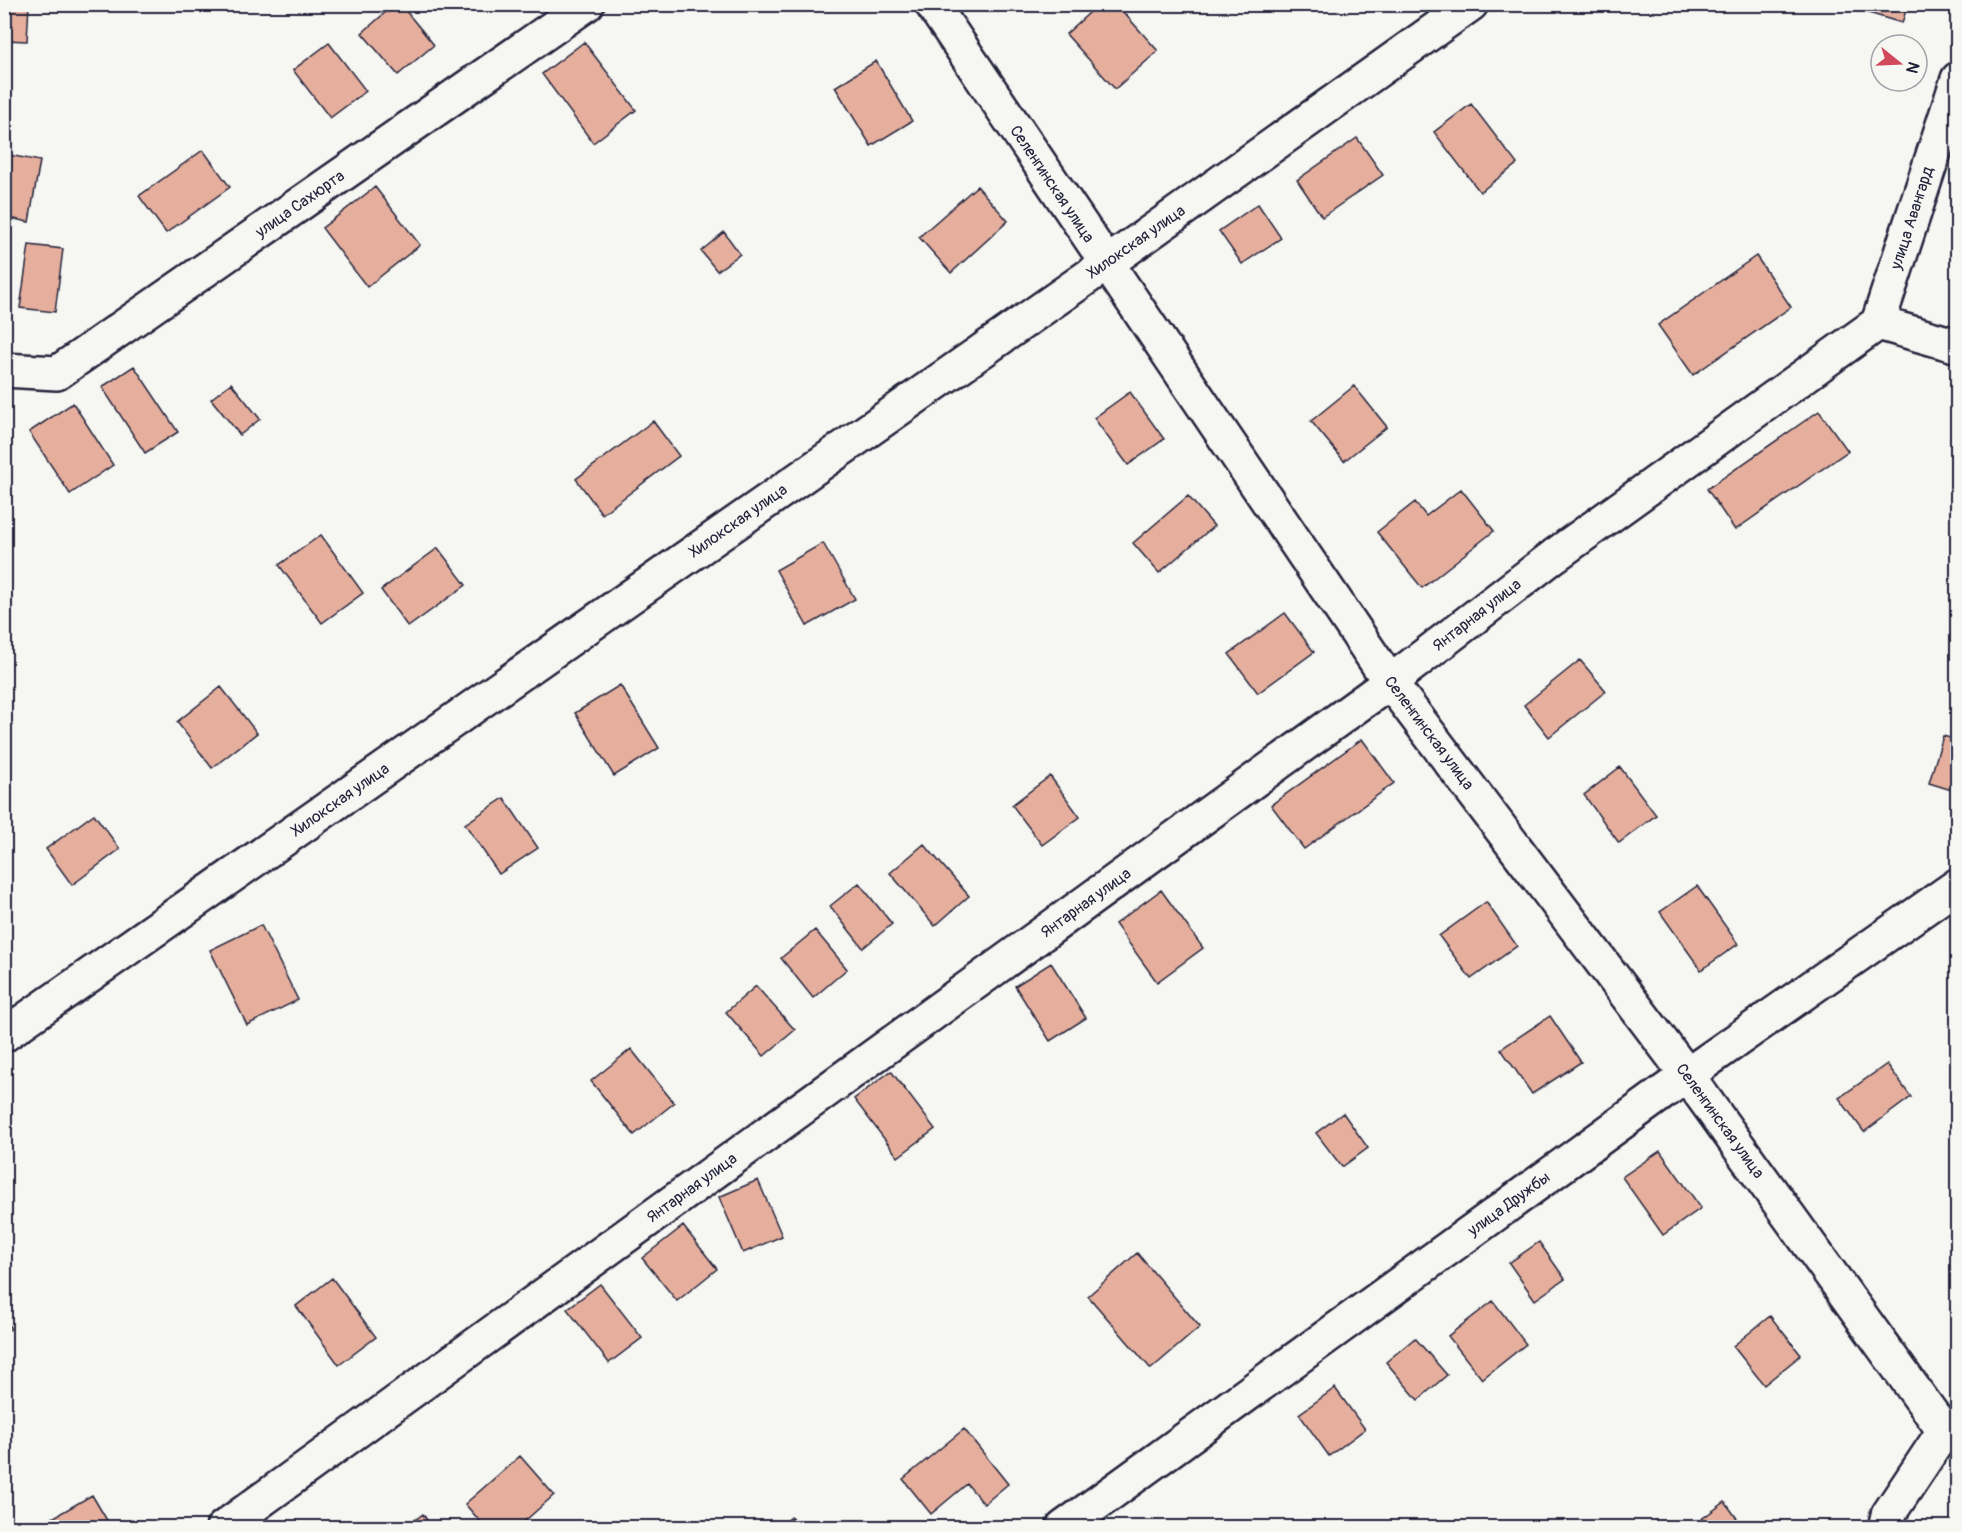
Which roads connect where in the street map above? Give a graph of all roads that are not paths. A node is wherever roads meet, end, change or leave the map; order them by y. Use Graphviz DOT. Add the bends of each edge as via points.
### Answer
graph roads {
  1 [pos="587,4"];
  2 [pos="932,4"];
  3 [pos="1470,4"];
  4 [pos="1958,79"];
  5 [pos="1106,264"];
  6 [pos="1878,323"];
  7 [pos="1958,346"];
  8 [pos="4,370"];
  9 [pos="1390,682"];
  10 [pos="1958,885"];
  11 [pos="4,1035"];
  12 [pos="1687,1075"];
  13 [pos="1951,1433"];
  14 [pos="1881,1523"];
  15 [pos="223,1527"];
  16 [pos="1063,1527"];
  1 -- 8 [label="street, улица Сахюрта" via="57,373"];
  2 -- 5 [label="street, Селенгинская улица"];
  3 -- 5 [label="street, Хилокская улица"];
  4 -- 6 [label="street, улица Авангард"];
  5 -- 9 [label="street, Селенгинская улица"];
  5 -- 11 [label="street, Хилокская улица"];
  6 -- 7 [label="street"];
  6 -- 9 [label="street, Янтарная улица" via="1554,556"];
  9 -- 12 [label="street, Селенгинская улица"];
  9 -- 15 [label="street, Янтарная улица"];
  10 -- 12 [label="street, улица Дружбы"];
  12 -- 13 [label="street, Селенгинская улица"];
  12 -- 16 [label="street, улица Дружбы"];
  13 -- 14 [label="street"];
}
